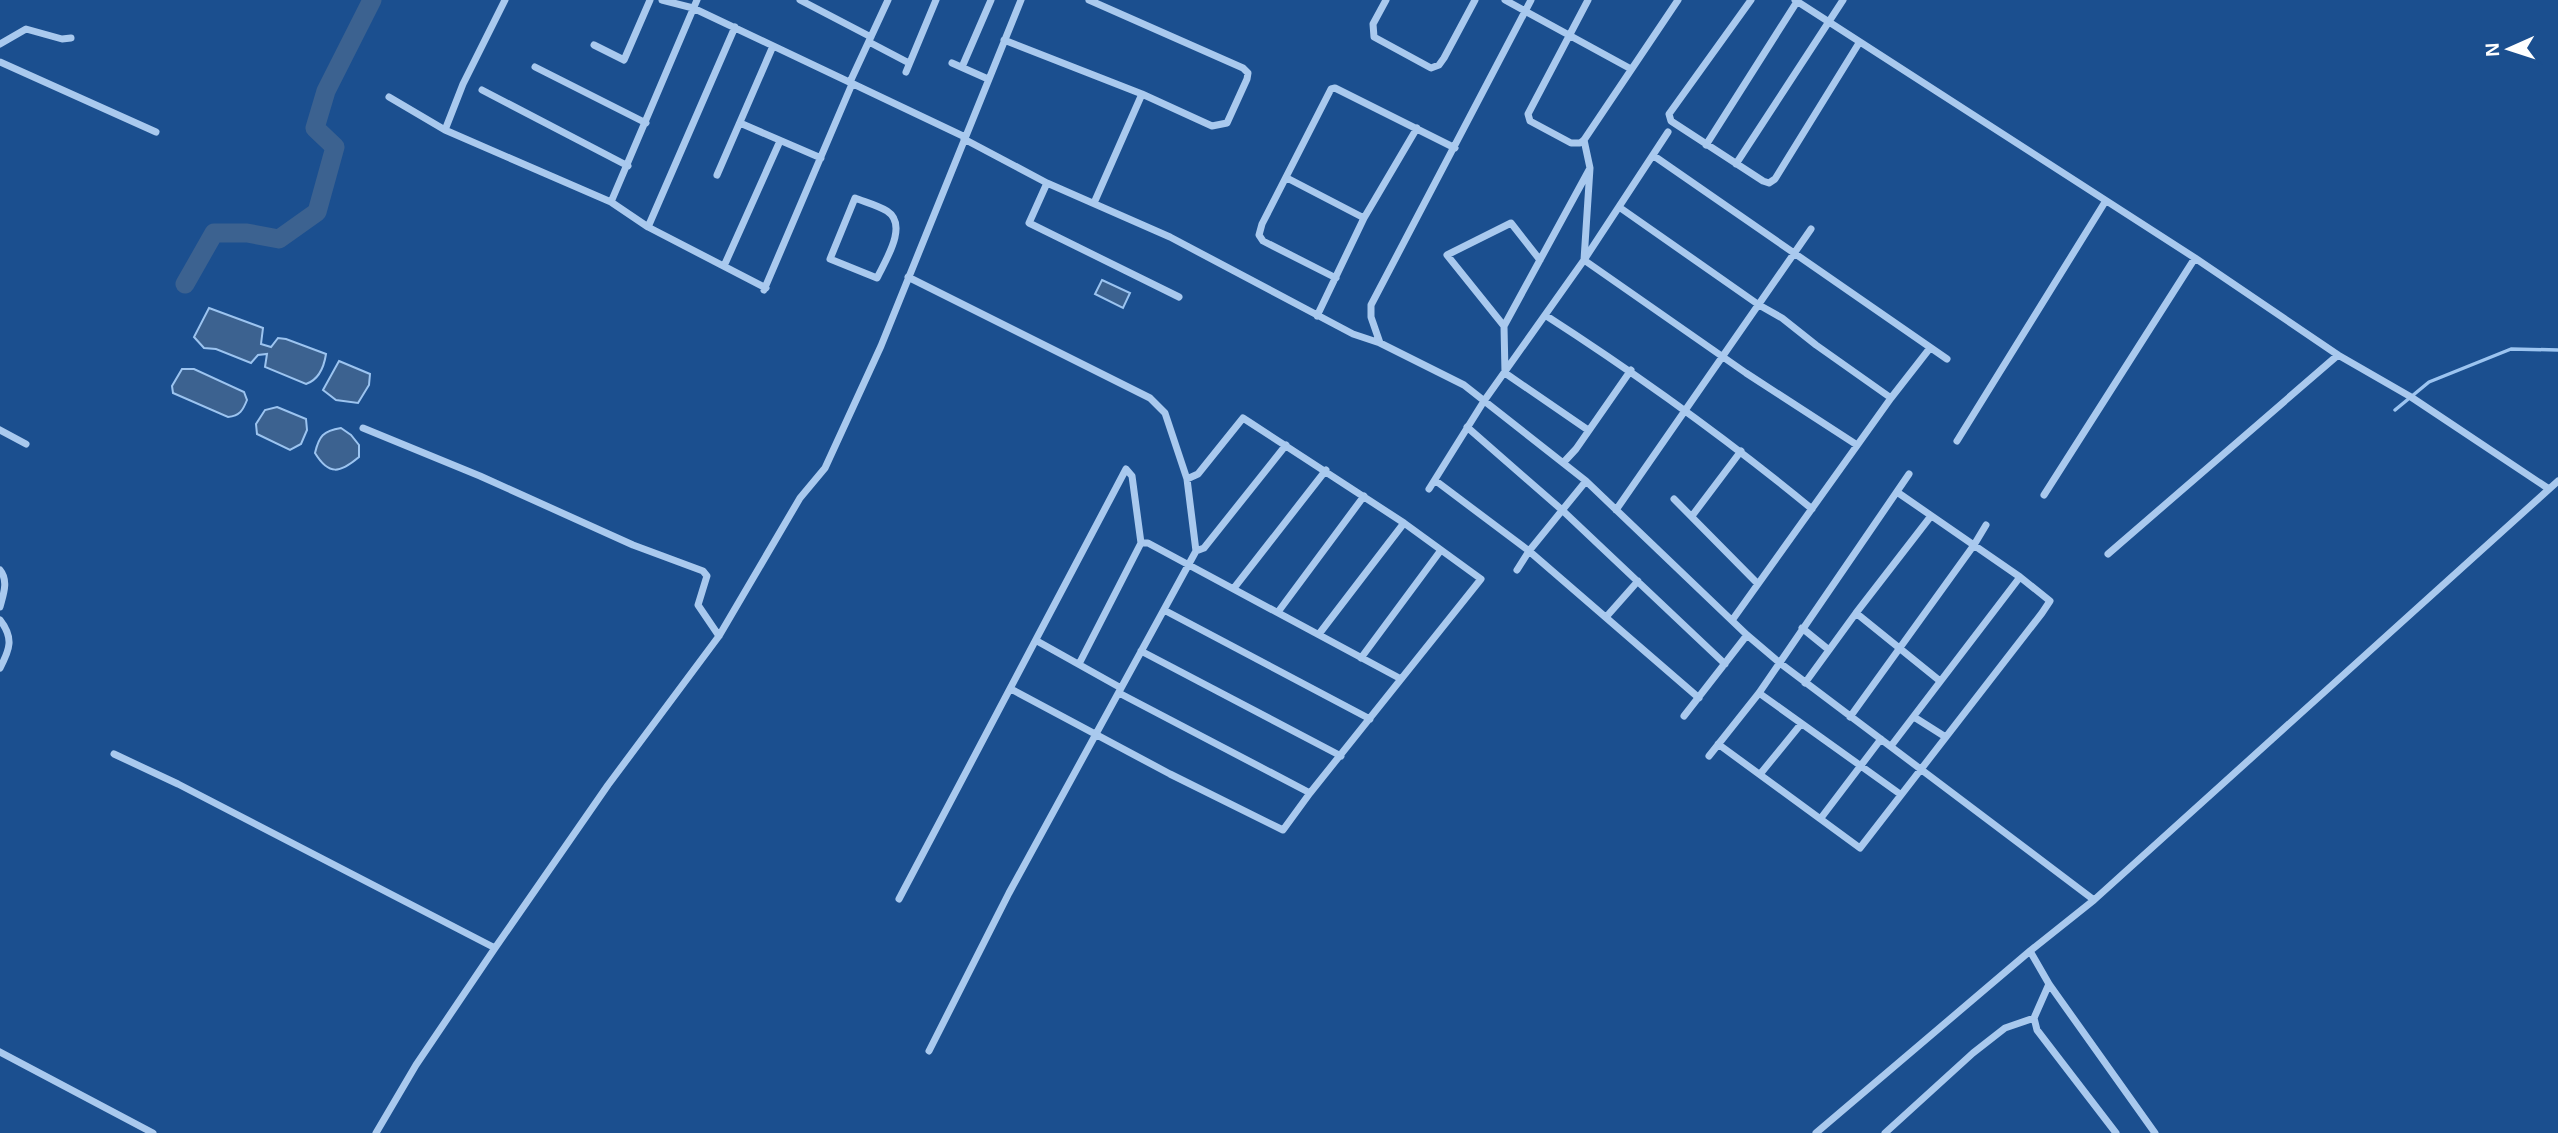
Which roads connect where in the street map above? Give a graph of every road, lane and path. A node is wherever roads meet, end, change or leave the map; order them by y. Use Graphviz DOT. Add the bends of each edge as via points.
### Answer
graph roads {
  1 [pos="505,0"];
  2 [pos="650,0"];
  3 [pos="662,0"];
  4 [pos="800,0"];
  5 [pos="888,0"];
  6 [pos="936,0"];
  7 [pos="991,0"];
  8 [pos="1021,0"];
  9 [pos="1089,0"];
  10 [pos="1386,0"];
  11 [pos="1475,0"];
  12 [pos="1505,0"];
  13 [pos="1531,0"];
  14 [pos="1588,0"];
  15 [pos="1678,0"];
  16 [pos="1751,0"];
  17 [pos="1797,0"];
  18 [pos="1843,0"];
  19 [pos="695,4"];
  20 [pos="1525,11"];
  21 [pos="1828,23"];
  22 [pos="735,27"];
  23 [pos="1569,35"];
  24 [pos="71,38"];
  25 [pos="870,39"];
  26 [pos="1004,40"];
  27 [pos="1859,43"];
  28 [pos="0,44"];
  29 [pos="594,45"];
  30 [pos="773,46"];
  31 [pos="0,62"];
  32 [pos="909,63"];
  33 [pos="951,63"];
  34 [pos="535,67"];
  35 [pos="962,67"];
  36 [pos="1631,69"];
  37 [pos="906,72"];
  38 [pos="988,79"];
  39 [pos="851,83"];
  40 [pos="482,90"];
  41 [pos="1142,94"];
  42 [pos="389,97"];
  43 [pos="646,123"];
  44 [pos="740,123"];
  45 [pos="1417,128"];
  46 [pos="445,130"];
  47 [pos="156,132"];
  48 [pos="1668,132"];
  49 [pos="964,138"];
  50 [pos="1584,140"];
  51 [pos="780,141"];
  52 [pos="1706,145"];
  53 [pos="1455,148"];
  54 [pos="1654,156"];
  55 [pos="821,158"];
  56 [pos="1736,164"];
  57 [pos="628,166"];
  58 [pos="1590,168"];
  59 [pos="717,175"];
  60 [pos="1287,178"];
  61 [pos="1047,183"];
  62 [pos="855,198"];
  63 [pos="611,202"];
  64 [pos="2105,202"];
  65 [pos="1094,203"];
  66 [pos="1619,207"];
  67 [pos="1364,218"];
  68 [pos="648,227"];
  69 [pos="1811,229"];
  70 [pos="1794,254"];
  71 [pos="2194,258"];
  72 [pos="1540,260"];
  73 [pos="1584,260"];
  74 [pos="724,266"];
  75 [pos="908,277"];
  76 [pos="1336,278"];
  77 [pos="1179,297"];
  78 [pos="1759,305"];
  79 [pos="1545,315"];
  80 [pos="1317,316"];
  81 [pos="1504,326"];
  82 [pos="1380,343"];
  83 [pos="1930,348"];
  84 [pos="2338,355"];
  85 [pos="1723,356"];
  86 [pos="1947,359"];
  87 [pos="1631,370"];
  88 [pos="1505,373"];
  89 [pos="1891,398"];
  90 [pos="1483,401"];
  91 [pos="1685,410"];
  92 [pos="1467,427"];
  93 [pos="363,428"];
  94 [pos="0,430"];
  95 [pos="1588,430"];
  96 [pos="1956,441"];
  97 [pos="26,444"];
  98 [pos="1286,445"];
  99 [pos="1857,445"];
  100 [pos="1741,451"];
  101 [pos="1563,463"];
  102 [pos="1326,470"];
  103 [pos="1909,474"];
  104 [pos="1187,479"];
  105 [pos="1436,481"];
  106 [pos="1586,481"];
  107 [pos="2558,481"];
  108 [pos="1429,489"];
  109 [pos="2549,489"];
  110 [pos="1897,492"];
  111 [pos="2045,495"];
  112 [pos="1364,496"];
  113 [pos="1674,499"];
  114 [pos="1812,509"];
  115 [pos="1562,510"];
  116 [pos="1616,510"];
  117 [pos="1692,516"];
  118 [pos="1931,516"];
  119 [pos="1404,523"];
  120 [pos="1986,525"];
  121 [pos="1141,543"];
  122 [pos="1974,545"];
  123 [pos="1441,550"];
  124 [pos="1196,551"];
  125 [pos="1529,551"];
  126 [pos="2108,554"];
  127 [pos="1189,564"];
  128 [pos="0,570"];
  129 [pos="1517,570"];
  130 [pos="2020,577"];
  131 [pos="1638,581"];
  132 [pos="1758,584"];
  133 [pos="1234,588"];
  134 [pos="0,607"];
  135 [pos="1164,610"];
  136 [pos="1278,612"];
  137 [pos="1856,613"];
  138 [pos="1607,616"];
  139 [pos="1733,619"];
  140 [pos="0,620"];
  141 [pos="1802,628"];
  142 [pos="1319,635"];
  143 [pos="1747,635"];
  144 [pos="719,636"];
  145 [pos="1037,641"];
  146 [pos="1900,649"];
  147 [pos="1829,650"];
  148 [pos="1141,651"];
  149 [pos="1361,657"];
  150 [pos="1780,663"];
  151 [pos="1079,664"];
  152 [pos="1725,664"];
  153 [pos="0,668"];
  154 [pos="1401,679"];
  155 [pos="1940,681"];
  156 [pos="1805,683"];
  157 [pos="1011,689"];
  158 [pos="1120,691"];
  159 [pos="1759,693"];
  160 [pos="1699,698"];
  161 [pos="1684,716"];
  162 [pos="1850,717"];
  163 [pos="1914,717"];
  164 [pos="1370,719"];
  165 [pos="1801,724"];
  166 [pos="1096,733"];
  167 [pos="1944,736"];
  168 [pos="1881,739"];
  169 [pos="1718,744"];
  170 [pos="1891,746"];
  171 [pos="114,754"];
  172 [pos="1341,756"];
  173 [pos="1709,756"];
  174 [pos="1861,765"];
  175 [pos="1920,769"];
  176 [pos="1761,773"];
  177 [pos="1310,793"];
  178 [pos="1900,794"];
  179 [pos="1821,818"];
  180 [pos="900,899"];
  181 [pos="2094,900"];
  182 [pos="495,948"];
  183 [pos="2030,951"];
  184 [pos="2049,984"];
  185 [pos="2034,1018"];
  186 [pos="929,1051"];
  187 [pos="0,1052"];
  188 [pos="153,1133"];
  189 [pos="376,1133"];
  190 [pos="1816,1133"];
  191 [pos="1885,1133"];
  192 [pos="2116,1133"];
  193 [pos="2155,1133"];
  1 -- 46 [label="street"];
  2 -- 29 [label="street" via="624,60"];
  3 -- 19 [label="street"];
  4 -- 25 [label="street"];
  5 -- 25 [label="street"];
  6 -- 32 [label="street"];
  7 -- 35 [label="street"];
  8 -- 26 [label="street"];
  9 -- 41 [label="street" via="1248,73 1227,123 1220,126"];
  10 -- 11 [label="street" via="1373,24 1374,37 1431,68 1444,58"];
  12 -- 20 [label="street"];
  13 -- 20 [label="street"];
  14 -- 23 [label="street"];
  15 -- 36 [label="street"];
  16 -- 52 [label="street" via="1669,114 1671,121"];
  17 -- 21 [label="street"];
  17 -- 52 [label="street"];
  18 -- 21 [label="street"];
  19 -- 22 [label="street"];
  19 -- 43 [label="street"];
  20 -- 23 [label="street"];
  20 -- 53 [label="street"];
  21 -- 27 [label="street"];
  21 -- 56 [label="street"];
  22 -- 30 [label="street"];
  22 -- 68 [label="street"];
  23 -- 36 [label="street"];
  23 -- 50 [label="street" via="1528,114 1530,121 1571,143"];
  24 -- 28 [label="street" via="26,29"];
  25 -- 32 [label="street"];
  25 -- 39 [label="street"];
  26 -- 38 [label="street"];
  26 -- 41 [label="street"];
  27 -- 56 [label="street" via="1775,179 1763,181"];
  27 -- 64 [label="street"];
  30 -- 39 [label="street"];
  30 -- 44 [label="street"];
  31 -- 47 [label="street"];
  32 -- 37 [label="street"];
  33 -- 35 [label="street"];
  34 -- 43 [label="street"];
  35 -- 38 [label="street"];
  36 -- 50 [label="street"];
  38 -- 49 [label="street"];
  39 -- 49 [label="street"];
  39 -- 55 [label="street"];
  40 -- 57 [label="street"];
  41 -- 65 [label="street"];
  42 -- 46 [label="street"];
  43 -- 57 [label="street"];
  44 -- 51 [label="street"];
  44 -- 59 [label="street"];
  45 -- 53 [label="street"];
  45 -- 60 [label="street" via="1331,89"];
  45 -- 67 [label="street"];
  46 -- 63 [label="street"];
  48 -- 54 [label="street"];
  49 -- 61 [label="street"];
  49 -- 75 [label="street"];
  50 -- 58 [label="street"];
  51 -- 55 [label="street"];
  51 -- 74 [label="street"];
  52 -- 56 [label="street"];
  53 -- 82 [label="street" via="1371,306"];
  54 -- 66 [label="street"];
  54 -- 70 [label="street"];
  55 -- 74 [label="street" via="765,289"];
  57 -- 63 [label="street"];
  58 -- 72 [label="street"];
  58 -- 73 [label="street"];
  60 -- 67 [label="street"];
  60 -- 76 [label="street" via="1259,235"];
  61 -- 65 [label="street"];
  61 -- 77 [label="street" via="1029,223"];
  62 -- 62 [label="street" via="830,259 877,278 896,234 895,222 890,212"];
  63 -- 68 [label="street"];
  64 -- 71 [label="street"];
  64 -- 96 [label="street"];
  65 -- 80 [label="street" via="1170,237"];
  66 -- 73 [label="street"];
  66 -- 78 [label="street"];
  67 -- 76 [label="street"];
  68 -- 74 [label="street"];
  69 -- 70 [label="street"];
  70 -- 78 [label="street"];
  70 -- 83 [label="street"];
  71 -- 84 [label="street"];
  71 -- 111 [label="street"];
  72 -- 81 [label="street"];
  72 -- 81 [label="street" via="1511,223 1447,255"];
  73 -- 79 [label="street"];
  73 -- 85 [label="street"];
  75 -- 104 [label="street" via="1150,398 1165,413"];
  75 -- 144 [label="street" via="832,455 800,498"];
  76 -- 80 [label="street"];
  78 -- 85 [label="street"];
  78 -- 89 [label="street"];
  79 -- 87 [label="street"];
  79 -- 88 [label="street"];
  80 -- 82 [label="street"];
  81 -- 88 [label="street"];
  82 -- 90 [label="street" via="1447,375"];
  83 -- 86 [label="street"];
  83 -- 89 [label="street"];
  84 -- 109 [label="street" via="2411,397"];
  84 -- 126 [label="street"];
  85 -- 91 [label="street"];
  85 -- 99 [label="street"];
  87 -- 91 [label="street"];
  87 -- 95 [label="street"];
  88 -- 90 [label="street"];
  88 -- 95 [label="street"];
  89 -- 99 [label="street"];
  90 -- 92 [label="street"];
  90 -- 101 [label="street"];
  91 -- 100 [label="street"];
  91 -- 116 [label="street"];
  92 -- 105 [label="street"];
  92 -- 115 [label="street"];
  93 -- 144 [label="street" via="703,571 707,576 698,605"];
  94 -- 97 [label="street"];
  95 -- 101 [label="street"];
  98 -- 102 [label="street"];
  98 -- 104 [label="street" via="1243,418 1198,474"];
  98 -- 124 [label="street" via="1204,548"];
  99 -- 114 [label="street"];
  100 -- 114 [label="street"];
  100 -- 117 [label="street"];
  101 -- 106 [label="street"];
  102 -- 112 [label="street"];
  102 -- 133 [label="street"];
  103 -- 110 [label="street"];
  104 -- 124 [label="street"];
  105 -- 108 [label="street"];
  105 -- 125 [label="street"];
  106 -- 115 [label="street"];
  106 -- 116 [label="street"];
  107 -- 109 [label="street"];
  109 -- 181 [label="street"];
  110 -- 118 [label="street"];
  110 -- 141 [label="street"];
  112 -- 119 [label="street"];
  112 -- 136 [label="street"];
  113 -- 117 [label="street"];
  114 -- 132 [label="street"];
  115 -- 125 [label="street"];
  115 -- 131 [label="street"];
  116 -- 139 [label="street"];
  117 -- 132 [label="street"];
  118 -- 122 [label="street"];
  118 -- 137 [label="street"];
  119 -- 123 [label="street"];
  119 -- 142 [label="street"];
  120 -- 122 [label="street"];
  121 -- 127 [label="street" via="1148,542"];
  121 -- 145 [label="street" via="1132,475 1126,469"];
  121 -- 151 [label="street"];
  122 -- 130 [label="street"];
  122 -- 146 [label="street"];
  123 -- 149 [label="street"];
  123 -- 154 [label="street" via="1482,579"];
  124 -- 127 [label="street"];
  125 -- 129 [label="street"];
  125 -- 138 [label="street"];
  127 -- 133 [label="street"];
  127 -- 135 [label="street"];
  128 -- 134 [label="street" via="5,584"];
  130 -- 155 [label="street"];
  130 -- 167 [label="street" via="2050,601"];
  131 -- 138 [label="street"];
  131 -- 152 [label="street"];
  132 -- 139 [label="street"];
  133 -- 136 [label="street"];
  135 -- 148 [label="street"];
  135 -- 164 [label="street"];
  136 -- 142 [label="street"];
  137 -- 146 [label="street"];
  137 -- 147 [label="street"];
  138 -- 160 [label="street"];
  139 -- 143 [label="street"];
  140 -- 153 [label="street" via="10,640"];
  141 -- 147 [label="street"];
  141 -- 150 [label="street"];
  142 -- 149 [label="street"];
  143 -- 150 [label="street"];
  143 -- 152 [label="street"];
  144 -- 182 [label="street"];
  145 -- 151 [label="street"];
  145 -- 157 [label="street"];
  146 -- 155 [label="street"];
  146 -- 162 [label="street"];
  147 -- 156 [label="street"];
  148 -- 158 [label="street"];
  148 -- 172 [label="street"];
  149 -- 154 [label="street"];
  150 -- 156 [label="street"];
  150 -- 159 [label="street"];
  151 -- 158 [label="street"];
  152 -- 160 [label="street"];
  154 -- 164 [label="street"];
  155 -- 163 [label="street"];
  156 -- 162 [label="street"];
  157 -- 166 [label="street"];
  157 -- 180 [label="street"];
  158 -- 166 [label="street"];
  158 -- 177 [label="street"];
  159 -- 165 [label="street"];
  159 -- 169 [label="street"];
  160 -- 161 [label="street"];
  162 -- 168 [label="street"];
  163 -- 167 [label="street"];
  163 -- 170 [label="street"];
  164 -- 172 [label="street"];
  165 -- 174 [label="street"];
  165 -- 176 [label="street"];
  166 -- 177 [label="street" via="1283,830"];
  166 -- 186 [label="street"];
  167 -- 175 [label="street"];
  168 -- 170 [label="street"];
  168 -- 174 [label="street"];
  169 -- 173 [label="street"];
  169 -- 176 [label="street"];
  170 -- 175 [label="street"];
  171 -- 182 [label="street"];
  172 -- 177 [label="street"];
  174 -- 178 [label="street"];
  174 -- 179 [label="street"];
  175 -- 178 [label="street"];
  175 -- 181 [label="street"];
  176 -- 179 [label="street"];
  178 -- 179 [label="street" via="1860,848"];
  181 -- 183 [label="street"];
  182 -- 189 [label="street"];
  183 -- 184 [label="street"];
  183 -- 190 [label="street"];
  184 -- 185 [label="street"];
  184 -- 193 [label="street"];
  185 -- 191 [label="street" via="2005,1028"];
  185 -- 192 [label="street" via="2037,1030"];
  187 -- 188 [label="street"];
}
